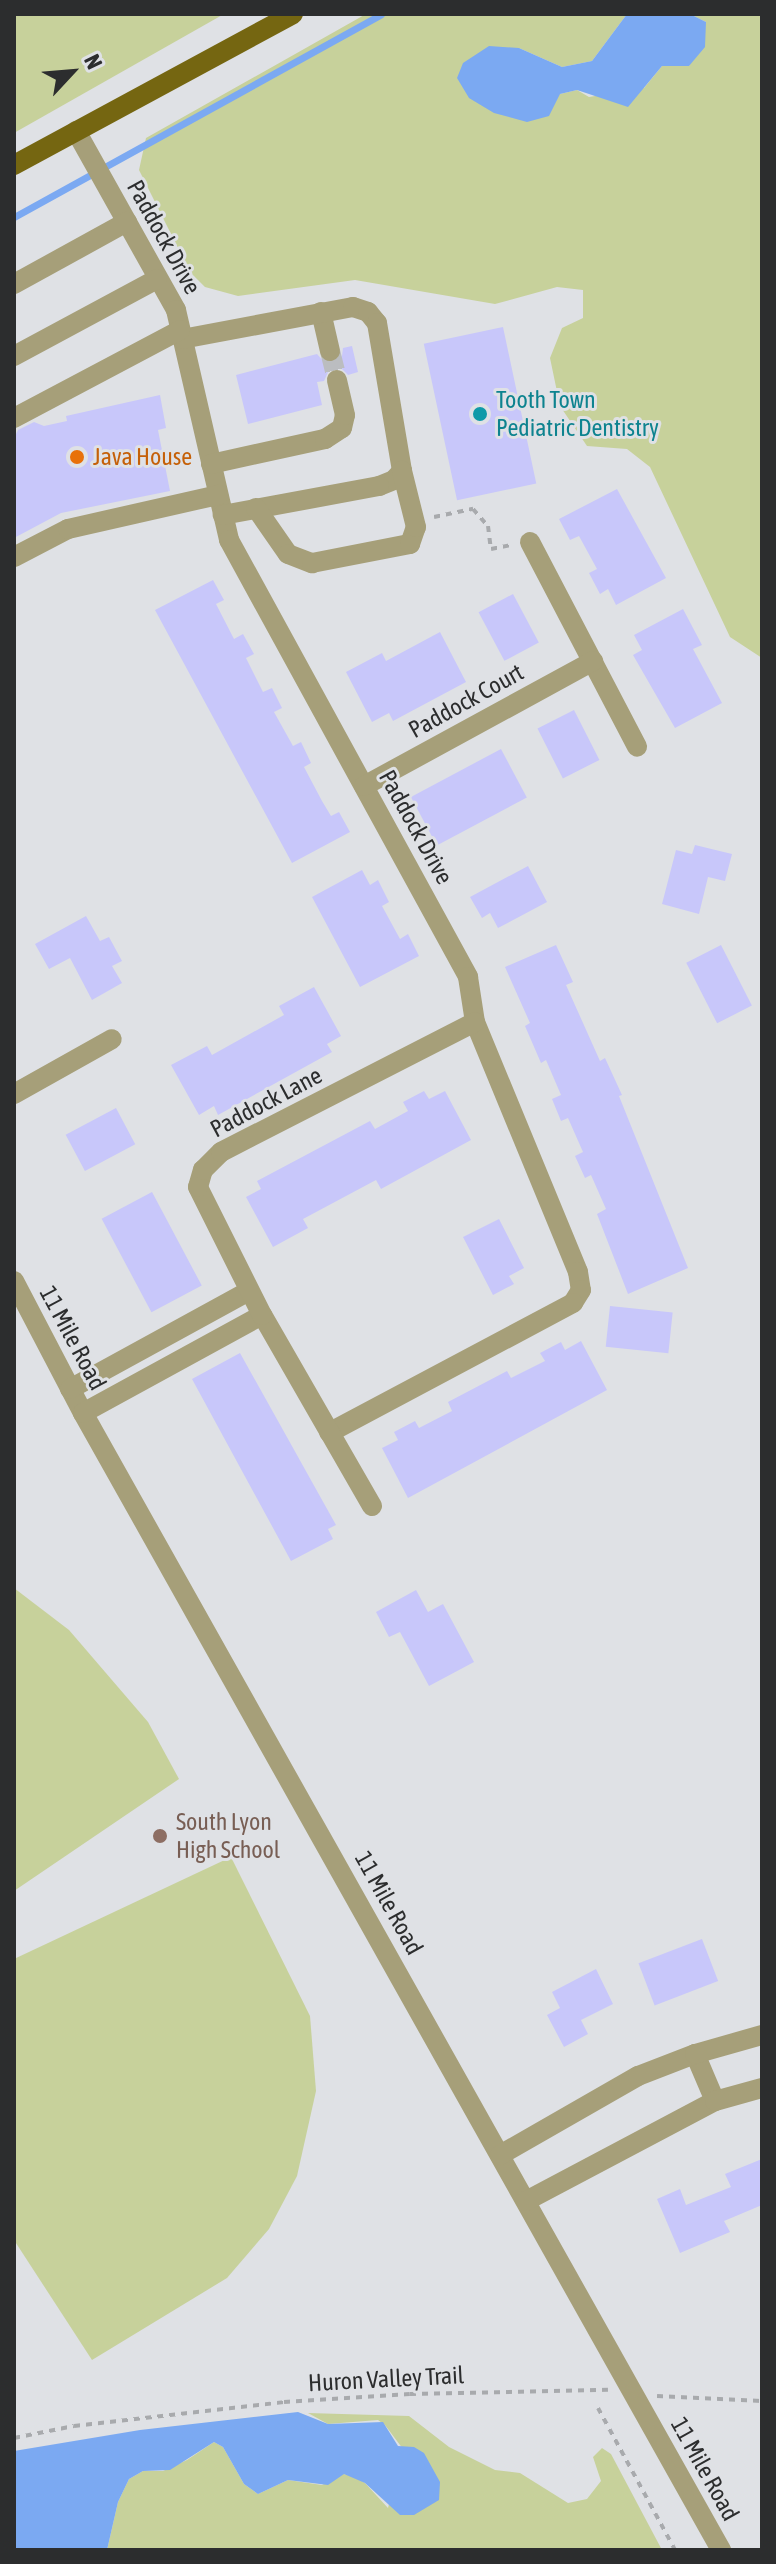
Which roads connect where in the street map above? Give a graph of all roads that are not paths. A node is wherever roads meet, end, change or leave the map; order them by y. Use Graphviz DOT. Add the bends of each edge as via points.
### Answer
graph roads {
  1 [pos="293,14"];
  2 [pos="76,131"];
  3 [pos="14,165"];
  4 [pos="127,222"];
  5 [pos="157,279"];
  6 [pos="14,284"];
  7 [pos="321,312"];
  8 [pos="181,334"];
  9 [pos="330,351"];
  10 [pos="14,356"];
  11 [pos="337,380"];
  12 [pos="14,418"];
  13 [pos="211,464"];
  14 [pos="402,471"];
  15 [pos="220,505"];
  16 [pos="256,508"];
  17 [pos="530,542"];
  18 [pos="14,557"];
  19 [pos="593,661"];
  20 [pos="637,747"];
  21 [pos="364,786"];
  22 [pos="475,1022"];
  23 [pos="112,1039"];
  24 [pos="14,1094"];
  25 [pos="14,1281"];
  26 [pos="249,1291"];
  27 [pos="262,1315"];
  28 [pos="70,1389"];
  29 [pos="83,1413"];
  30 [pos="329,1433"];
  31 [pos="372,1506"];
  32 [pos="762,2035"];
  33 [pos="695,2054"];
  34 [pos="762,2088"];
  35 [pos="715,2101"];
  36 [pos="500,2155"];
  37 [pos="526,2201"];
  38 [pos="721,2550"];
  1 -- 2 [label="main road"];
  2 -- 3 [label="main road"];
  2 -- 4 [label="street, Paddock Drive"];
  4 -- 5 [label="street, Paddock Drive"];
  4 -- 6 [label="street"];
  5 -- 8 [label="street, Paddock Drive" via="176,310"];
  5 -- 10 [label="street"];
  7 -- 8 [label="street"];
  7 -- 9 [label="street"];
  7 -- 14 [label="street" via="353,307 368,312 377,323"];
  8 -- 12 [label="street"];
  8 -- 13 [label="street, Paddock Drive"];
  11 -- 13 [label="street" via="345,415 342,428 325,439"];
  13 -- 15 [label="street, Paddock Drive"];
  14 -- 16 [label="street" via="379,486"];
  14 -- 16 [label="street" via="414,521 410,544 312,563 288,554"];
  15 -- 16 [label="street"];
  15 -- 18 [label="street" via="68,529"];
  15 -- 21 [label="street, Paddock Drive" via="229,540"];
  17 -- 19 [label="street"];
  19 -- 20 [label="street"];
  19 -- 21 [label="street, Paddock Court"];
  21 -- 22 [label="street, Paddock Drive" via="468,977"];
  22 -- 26 [label="street, Paddock Lane" via="221,1152 203,1170 198,1187"];
  22 -- 30 [label="street, Paddock Drive" via="581,1290 573,1303"];
  23 -- 24 [label="street"];
  25 -- 28 [label="street, 11 Mile Road"];
  26 -- 27 [label="street, Paddock Lane"];
  26 -- 28 [label="street"];
  27 -- 29 [label="street"];
  27 -- 30 [label="street, Paddock Lane"];
  28 -- 29 [label="street, 11 Mile Road"];
  29 -- 36 [label="street, 11 Mile Road"];
  30 -- 31 [label="street, Paddock Lane"];
  32 -- 33 [label="street"];
  33 -- 35 [label="street"];
  33 -- 36 [label="street" via="638,2076"];
  34 -- 35 [label="street"];
  35 -- 37 [label="street"];
  36 -- 37 [label="street, 11 Mile Road"];
  37 -- 38 [label="street, 11 Mile Road"];
}
